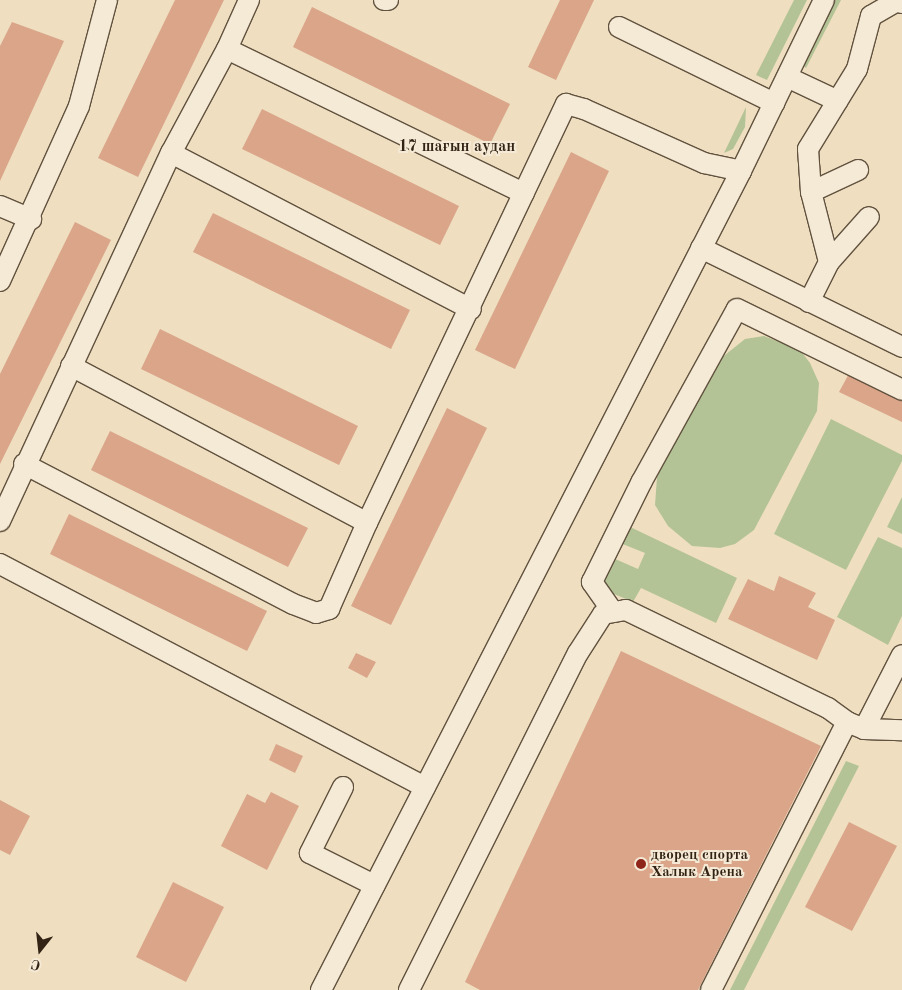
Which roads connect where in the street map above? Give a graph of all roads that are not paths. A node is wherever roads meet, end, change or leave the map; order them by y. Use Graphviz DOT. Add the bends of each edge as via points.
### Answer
graph roads {
  1 [pos="107,0"];
  2 [pos="249,0"];
  3 [pos="384,0"];
  4 [pos="388,0"];
  5 [pos="824,0"];
  6 [pos="902,3"];
  7 [pos="619,27"];
  8 [pos="227,49"];
  9 [pos="786,77"];
  10 [pos="838,101"];
  11 [pos="774,103"];
  12 [pos="170,153"];
  13 [pos="858,170"];
  14 [pos="741,172"];
  15 [pos="811,192"];
  16 [pos="524,193"];
  17 [pos="0,206"];
  18 [pos="869,217"];
  19 [pos="31,219"];
  20 [pos="702,248"];
  21 [pos="829,262"];
  22 [pos="0,281"];
  23 [pos="808,302"];
  24 [pos="471,310"];
  25 [pos="902,347"];
  26 [pos="71,366"];
  27 [pos="902,390"];
  28 [pos="24,464"];
  29 [pos="0,521"];
  30 [pos="367,523"];
  31 [pos="0,564"];
  32 [pos="613,612"];
  33 [pos="902,655"];
  34 [pos="856,726"];
  35 [pos="902,730"];
  36 [pos="342,787"];
  37 [pos="425,787"];
  38 [pos="374,885"];
  39 [pos="415,988"];
  40 [pos="320,990"];
  41 [pos="711,990"];
  1 -- 19 [label="street" via="79,106"];
  2 -- 8 [label="street"];
  3 -- 4 [label="street"];
  5 -- 9 [label="street"];
  6 -- 10 [label="street" via="897,1 871,16 857,69"];
  7 -- 11 [label="street"];
  8 -- 12 [label="street"];
  8 -- 16 [label="street"];
  9 -- 10 [label="street"];
  9 -- 11 [label="street"];
  10 -- 15 [label="street" via="808,149"];
  11 -- 14 [label="street"];
  12 -- 24 [label="street"];
  12 -- 26 [label="street"];
  13 -- 15 [label="street"];
  14 -- 16 [label="street" via="704,163 566,104"];
  14 -- 20 [label="street"];
  15 -- 21 [label="street"];
  16 -- 24 [label="street"];
  17 -- 19 [label="street"];
  18 -- 21 [label="street"];
  19 -- 22 [label="street"];
  20 -- 23 [label="street"];
  20 -- 37 [label="street"];
  21 -- 23 [label="street"];
  23 -- 25 [label="street"];
  24 -- 30 [label="street"];
  26 -- 28 [label="street"];
  26 -- 30 [label="street"];
  27 -- 32 [label="street" via="737,308 642,481 592,582"];
  28 -- 29 [label="street"];
  28 -- 30 [label="street" via="316,613 329,609"];
  31 -- 37 [label="street"];
  32 -- 34 [label="street" via="626,610 828,708"];
  32 -- 39 [label="street" via="603,614 578,653"];
  33 -- 34 [label="street"];
  34 -- 35 [label="street"];
  34 -- 41 [label="street"];
  36 -- 38 [label="street" via="310,854"];
  37 -- 38 [label="street"];
  38 -- 40 [label="street"];
}
